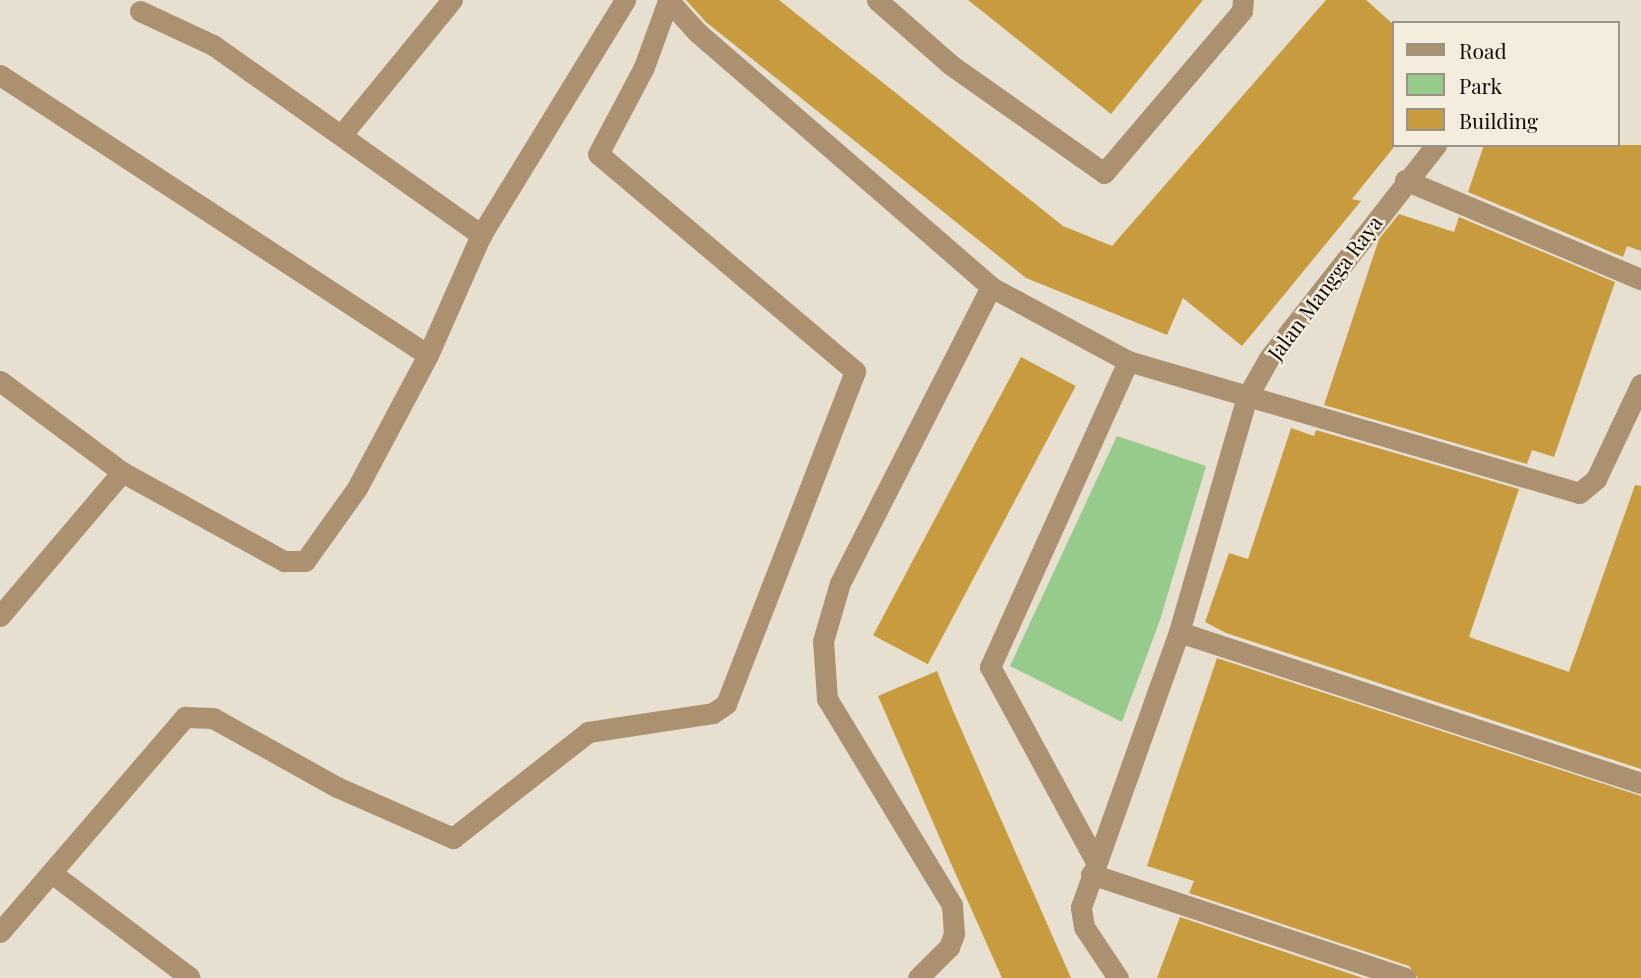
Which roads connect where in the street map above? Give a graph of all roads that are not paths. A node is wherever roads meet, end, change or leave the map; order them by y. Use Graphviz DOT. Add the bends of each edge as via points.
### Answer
graph roads {
  1 [pos="452,0"];
  2 [pos="625,0"];
  3 [pos="877,0"];
  4 [pos="1243,0"];
  5 [pos="668,1"];
  6 [pos="140,11"];
  7 [pos="0,75"];
  8 [pos="343,133"];
  9 [pos="1434,147"];
  10 [pos="1405,180"];
  11 [pos="481,235"];
  12 [pos="1641,279"];
  13 [pos="991,287"];
  14 [pos="428,355"];
  15 [pos="1128,361"];
  16 [pos="0,381"];
  17 [pos="1641,384"];
  18 [pos="1247,397"];
  19 [pos="122,472"];
  20 [pos="0,616"];
  21 [pos="1179,632"];
  22 [pos="1641,783"];
  23 [pos="1093,867"];
  24 [pos="53,874"];
  25 [pos="0,932"];
  26 [pos="189,977"];
  27 [pos="918,978"];
  28 [pos="1118,978"];
  29 [pos="1405,978"];
  1 -- 8 [label="street"];
  2 -- 11 [label="street"];
  3 -- 4 [label="street" via="972,81 1104,173 1242,12"];
  5 -- 13 [label="street" via="696,32"];
  5 -- 24 [label="street" via="644,67 598,154 855,371 726,704 713,713 588,732 453,838 337,787 213,718 185,718"];
  6 -- 8 [label="street" via="213,45"];
  7 -- 14 [label="street"];
  8 -- 11 [label="street"];
  9 -- 10 [label="street, Jalan Mangga Raya"];
  10 -- 12 [label="street"];
  10 -- 18 [label="street, Jalan Mangga Raya" via="1269,358"];
  11 -- 14 [label="street"];
  13 -- 15 [label="street"];
  13 -- 27 [label="street" via="840,583 823,641 827,699 951,905 954,934 949,947"];
  14 -- 19 [label="street" via="357,488 304,561 284,561"];
  15 -- 18 [label="street"];
  15 -- 23 [label="street" via="990,667"];
  16 -- 19 [label="street"];
  17 -- 18 [label="street" via="1596,479 1578,493"];
  18 -- 21 [label="street, Jalan Mangga Raya"];
  19 -- 20 [label="street"];
  21 -- 22 [label="street"];
  21 -- 23 [label="street, Jalan Mangga Raya"];
  23 -- 28 [label="street, Jalan Mangga Raya" via="1082,920"];
  23 -- 29 [label="street"];
  24 -- 25 [label="street"];
  24 -- 26 [label="street"];
}
